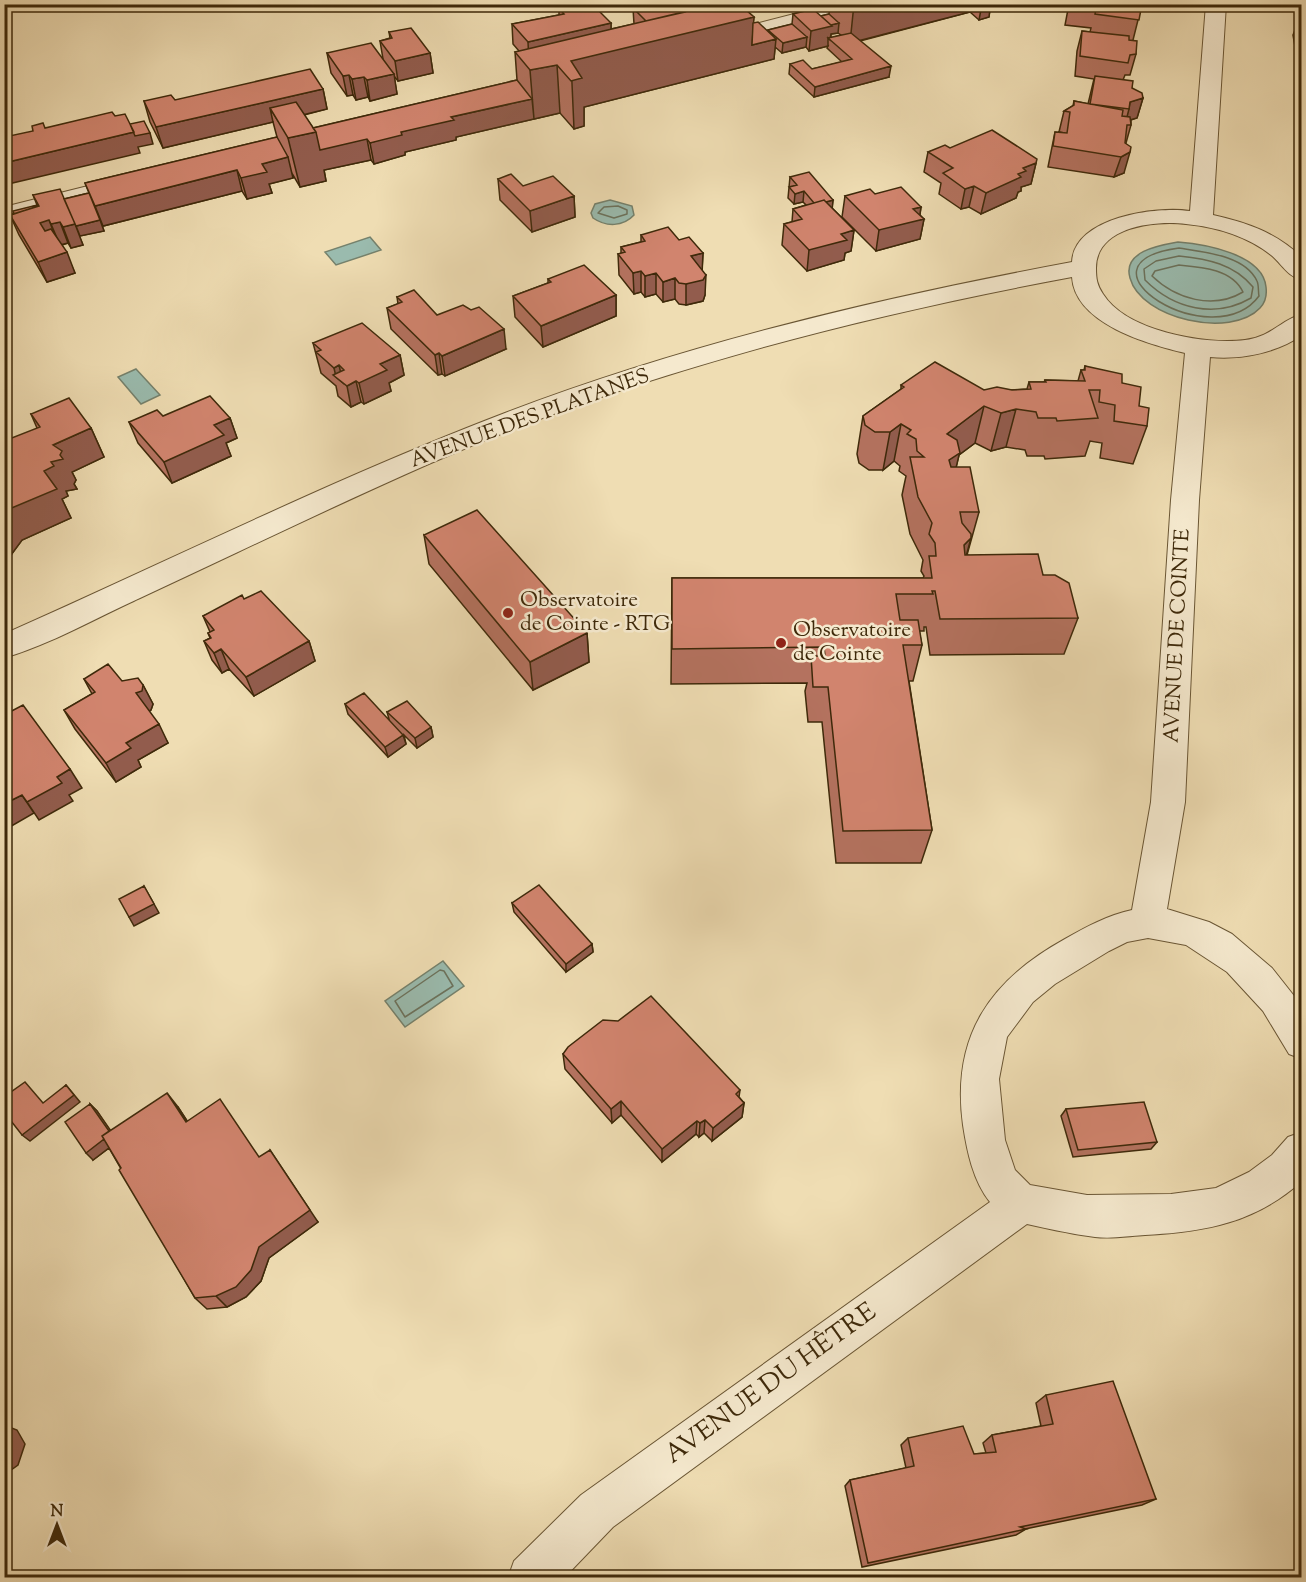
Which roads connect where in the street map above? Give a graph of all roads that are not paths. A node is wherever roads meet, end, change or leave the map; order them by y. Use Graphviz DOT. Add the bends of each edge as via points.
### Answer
graph roads {
  1 [pos="858,4"];
  2 [pos="1216,4"];
  3 [pos="699,44"];
  4 [pos="131,183"];
  5 [pos="4,214"];
  6 [pos="1201,219"];
  7 [pos="1302,236"];
  8 [pos="1275,246"];
  9 [pos="1082,268"];
  10 [pos="1302,273"];
  11 [pos="1302,322"];
  12 [pos="1198,349"];
  13 [pos="4,647"];
  14 [pos="1148,923"];
  15 [pos="1302,1042"];
  16 [pos="1294,1174"];
  17 [pos="1023,1203"];
  18 [pos="531,1578"];
  1 -- 3 [label="street"];
  2 -- 6 [label="street"];
  4 -- 5 [label="street"];
  6 -- 8 [label="street" via="1250,232"];
  6 -- 9 [label="street" via="1154,217 1125,223 1102,234 1087,249"];
  7 -- 8 [label="street"];
  8 -- 10 [label="street"];
  9 -- 12 [label="street" via="1087,289 1103,309 1129,327"];
  9 -- 13 [label="street, AVENUE DES PLATANES" via="892,306 681,363 538,412 440,449"];
  11 -- 12 [label="street" via="1291,333 1267,344 1235,350"];
  12 -- 14 [label="street, AVENUE DE COINTE" via="1168,802"];
  14 -- 15 [label="street" via="1180,927 1215,943 1248,968 1273,994"];
  14 -- 17 [label="street" via="1117,929 1044,970 1022,987 990,1029 982,1058 981,1117 990,1162 1002,1188"];
  16 -- 17 [label="street" via="1216,1208 1173,1214 1099,1217"];
  17 -- 18 [label="street, AVENUE DU HÊTRE" via="597,1511"];
}
